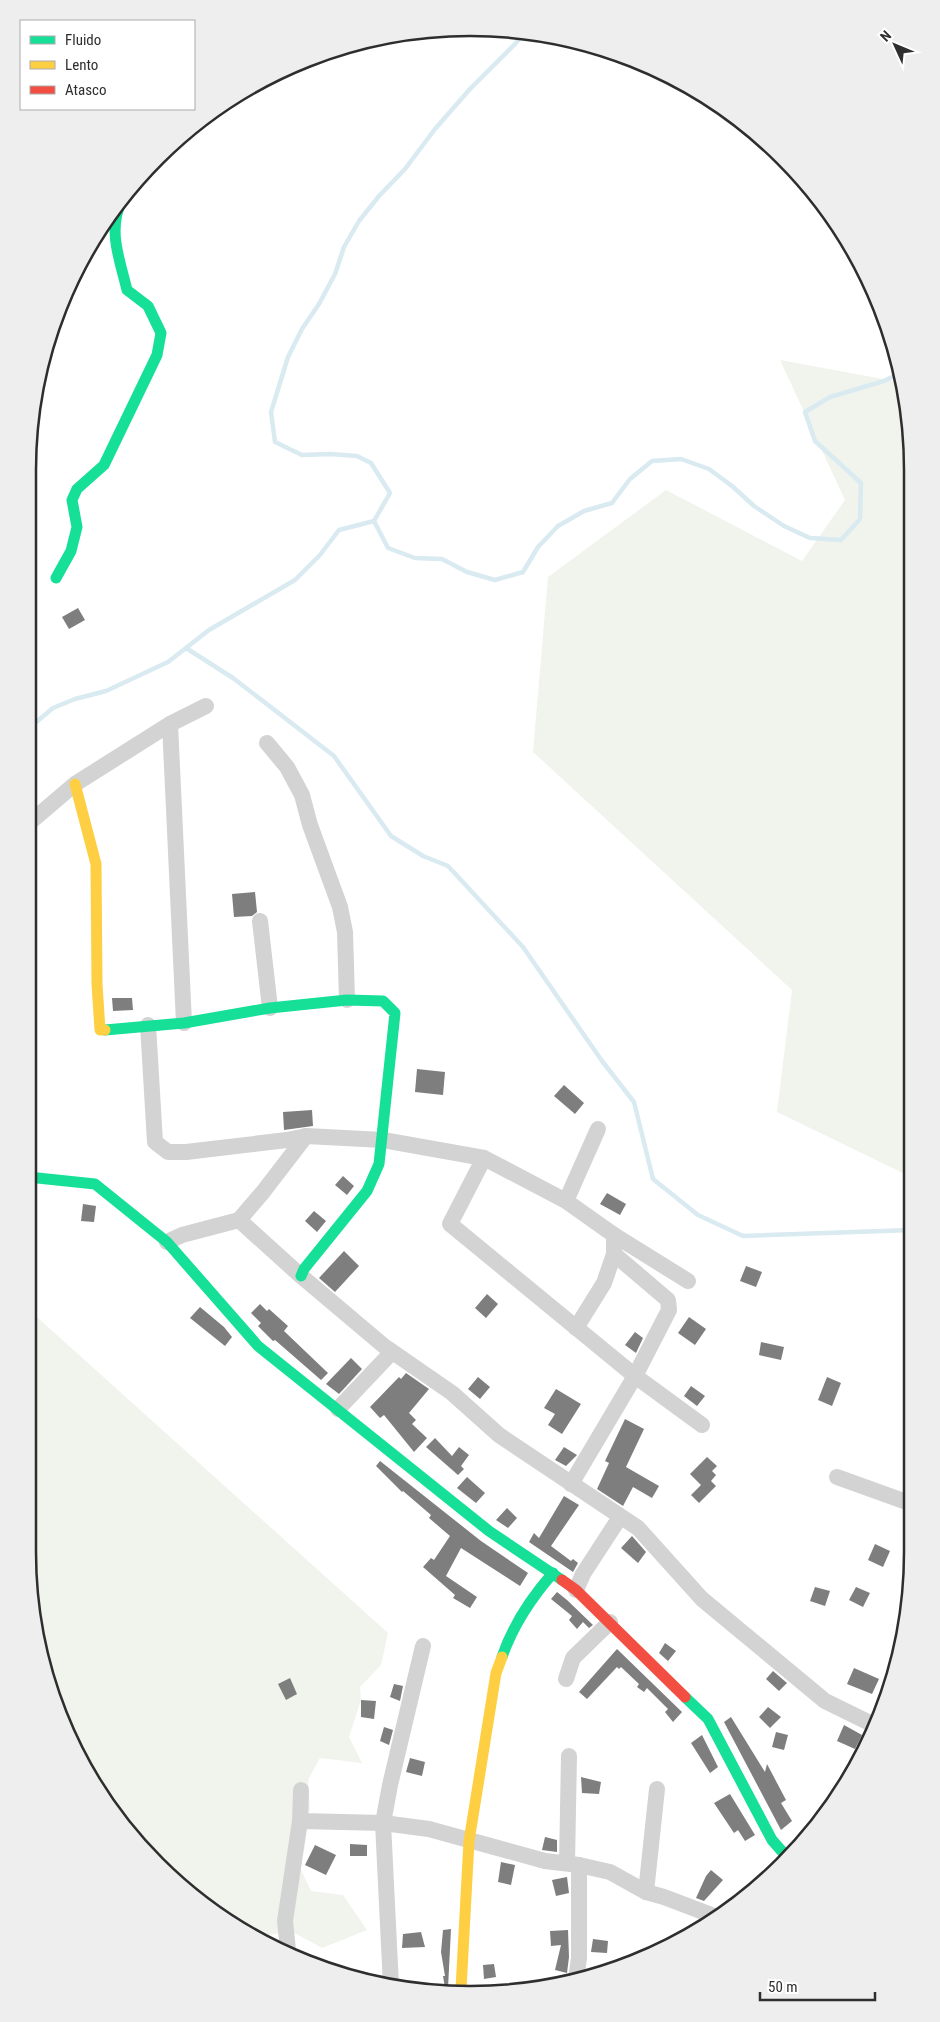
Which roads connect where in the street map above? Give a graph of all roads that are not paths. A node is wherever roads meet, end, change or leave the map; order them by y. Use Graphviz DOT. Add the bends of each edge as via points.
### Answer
graph roads {
  1 [pos="115,221"];
  2 [pos="56,578"];
  3 [pos="206,706"];
  4 [pos="170,724"];
  5 [pos="267,743"];
  6 [pos="75,784"];
  7 [pos="36,817"];
  8 [pos="260,921"];
  9 [pos="347,1000"];
  10 [pos="270,1008"];
  11 [pos="184,1023"];
  12 [pos="148,1025"];
  13 [pos="598,1129"];
  14 [pos="306,1136"];
  15 [pos="383,1140"];
  16 [pos="484,1158"];
  17 [pos="36,1178"];
  18 [pos="566,1201"];
  19 [pos="239,1220"];
  20 [pos="614,1235"];
  21 [pos="168,1242"];
  22 [pos="614,1254"];
  23 [pos="301,1276"];
  24 [pos="688,1281"];
  25 [pos="576,1328"];
  26 [pos="392,1352"];
  27 [pos="635,1376"];
  28 [pos="338,1409"];
  29 [pos="702,1425"];
  30 [pos="837,1477"];
  31 [pos="571,1484"];
  32 [pos="904,1501"];
  33 [pos="620,1517"];
  34 [pos="553,1572"];
  35 [pos="576,1590"];
  36 [pos="610,1622"];
  37 [pos="424,1646"];
  38 [pos="566,1678"];
  39 [pos="869,1723"];
  40 [pos="569,1756"];
  41 [pos="657,1789"];
  42 [pos="301,1790"];
  43 [pos="300,1821"];
  44 [pos="382,1823"];
  45 [pos="469,1841"];
  46 [pos="783,1852"];
  47 [pos="573,1864"];
  48 [pos="646,1892"];
  49 [pos="709,1914"];
  50 [pos="288,1945"];
  51 [pos="577,1972"];
  52 [pos="391,1978"];
  53 [pos="461,1986"];
  1 -- 2 [label="street" via="127,290 148,306 161,333 157,355 104,465 77,489 72,500 77,527 71,550"];
  3 -- 4 [label="street"];
  4 -- 6 [label="street"];
  4 -- 11 [label="street"];
  5 -- 9 [label="street" via="288,767 302,795 340,907 345,932"];
  6 -- 7 [label="street"];
  6 -- 12 [label="street" via="96,864 100,1030"];
  8 -- 10 [label="street"];
  9 -- 10 [label="street"];
  9 -- 15 [label="street" via="383,1001 395,1013"];
  10 -- 11 [label="street"];
  11 -- 12 [label="street"];
  12 -- 14 [label="street" via="155,1142 168,1152"];
  13 -- 18 [label="street"];
  14 -- 15 [label="street"];
  14 -- 19 [label="street"];
  15 -- 16 [label="street"];
  15 -- 23 [label="street" via="379,1164 367,1191"];
  16 -- 18 [label="street"];
  16 -- 25 [label="street" via="450,1224"];
  17 -- 21 [label="street" via="95,1184"];
  18 -- 20 [label="street"];
  19 -- 21 [label="street" via="182,1235"];
  19 -- 23 [label="street"];
  20 -- 22 [label="street"];
  20 -- 24 [label="street"];
  21 -- 28 [label="street" via="258,1346"];
  22 -- 25 [label="street" via="604,1283"];
  22 -- 27 [label="street" via="668,1300 669,1305"];
  23 -- 26 [label="street"];
  25 -- 27 [label="street"];
  26 -- 28 [label="street"];
  26 -- 31 [label="street" via="452,1393 499,1435"];
  27 -- 29 [label="street"];
  27 -- 31 [label="street"];
  28 -- 34 [label="street" via="489,1531"];
  30 -- 32 [label="street"];
  31 -- 33 [label="street"];
  33 -- 35 [label="street"];
  33 -- 39 [label="street" via="638,1528 702,1599 825,1702"];
  34 -- 35 [label="street"];
  34 -- 45 [label="street" via="520,1617 496,1673"];
  35 -- 36 [label="street"];
  36 -- 38 [label="street" via="573,1658"];
  36 -- 46 [label="street" via="708,1719 772,1840"];
  37 -- 44 [label="street"];
  40 -- 47 [label="street"];
  41 -- 48 [label="street"];
  42 -- 43 [label="street"];
  43 -- 44 [label="street"];
  43 -- 50 [label="street" via="285,1921"];
  44 -- 45 [label="street" via="429,1830"];
  44 -- 52 [label="street"];
  45 -- 47 [label="street" via="545,1861"];
  45 -- 53 [label="street"];
  47 -- 48 [label="street" via="610,1872"];
  47 -- 51 [label="street" via="579,1958"];
  48 -- 49 [label="street"];
}
